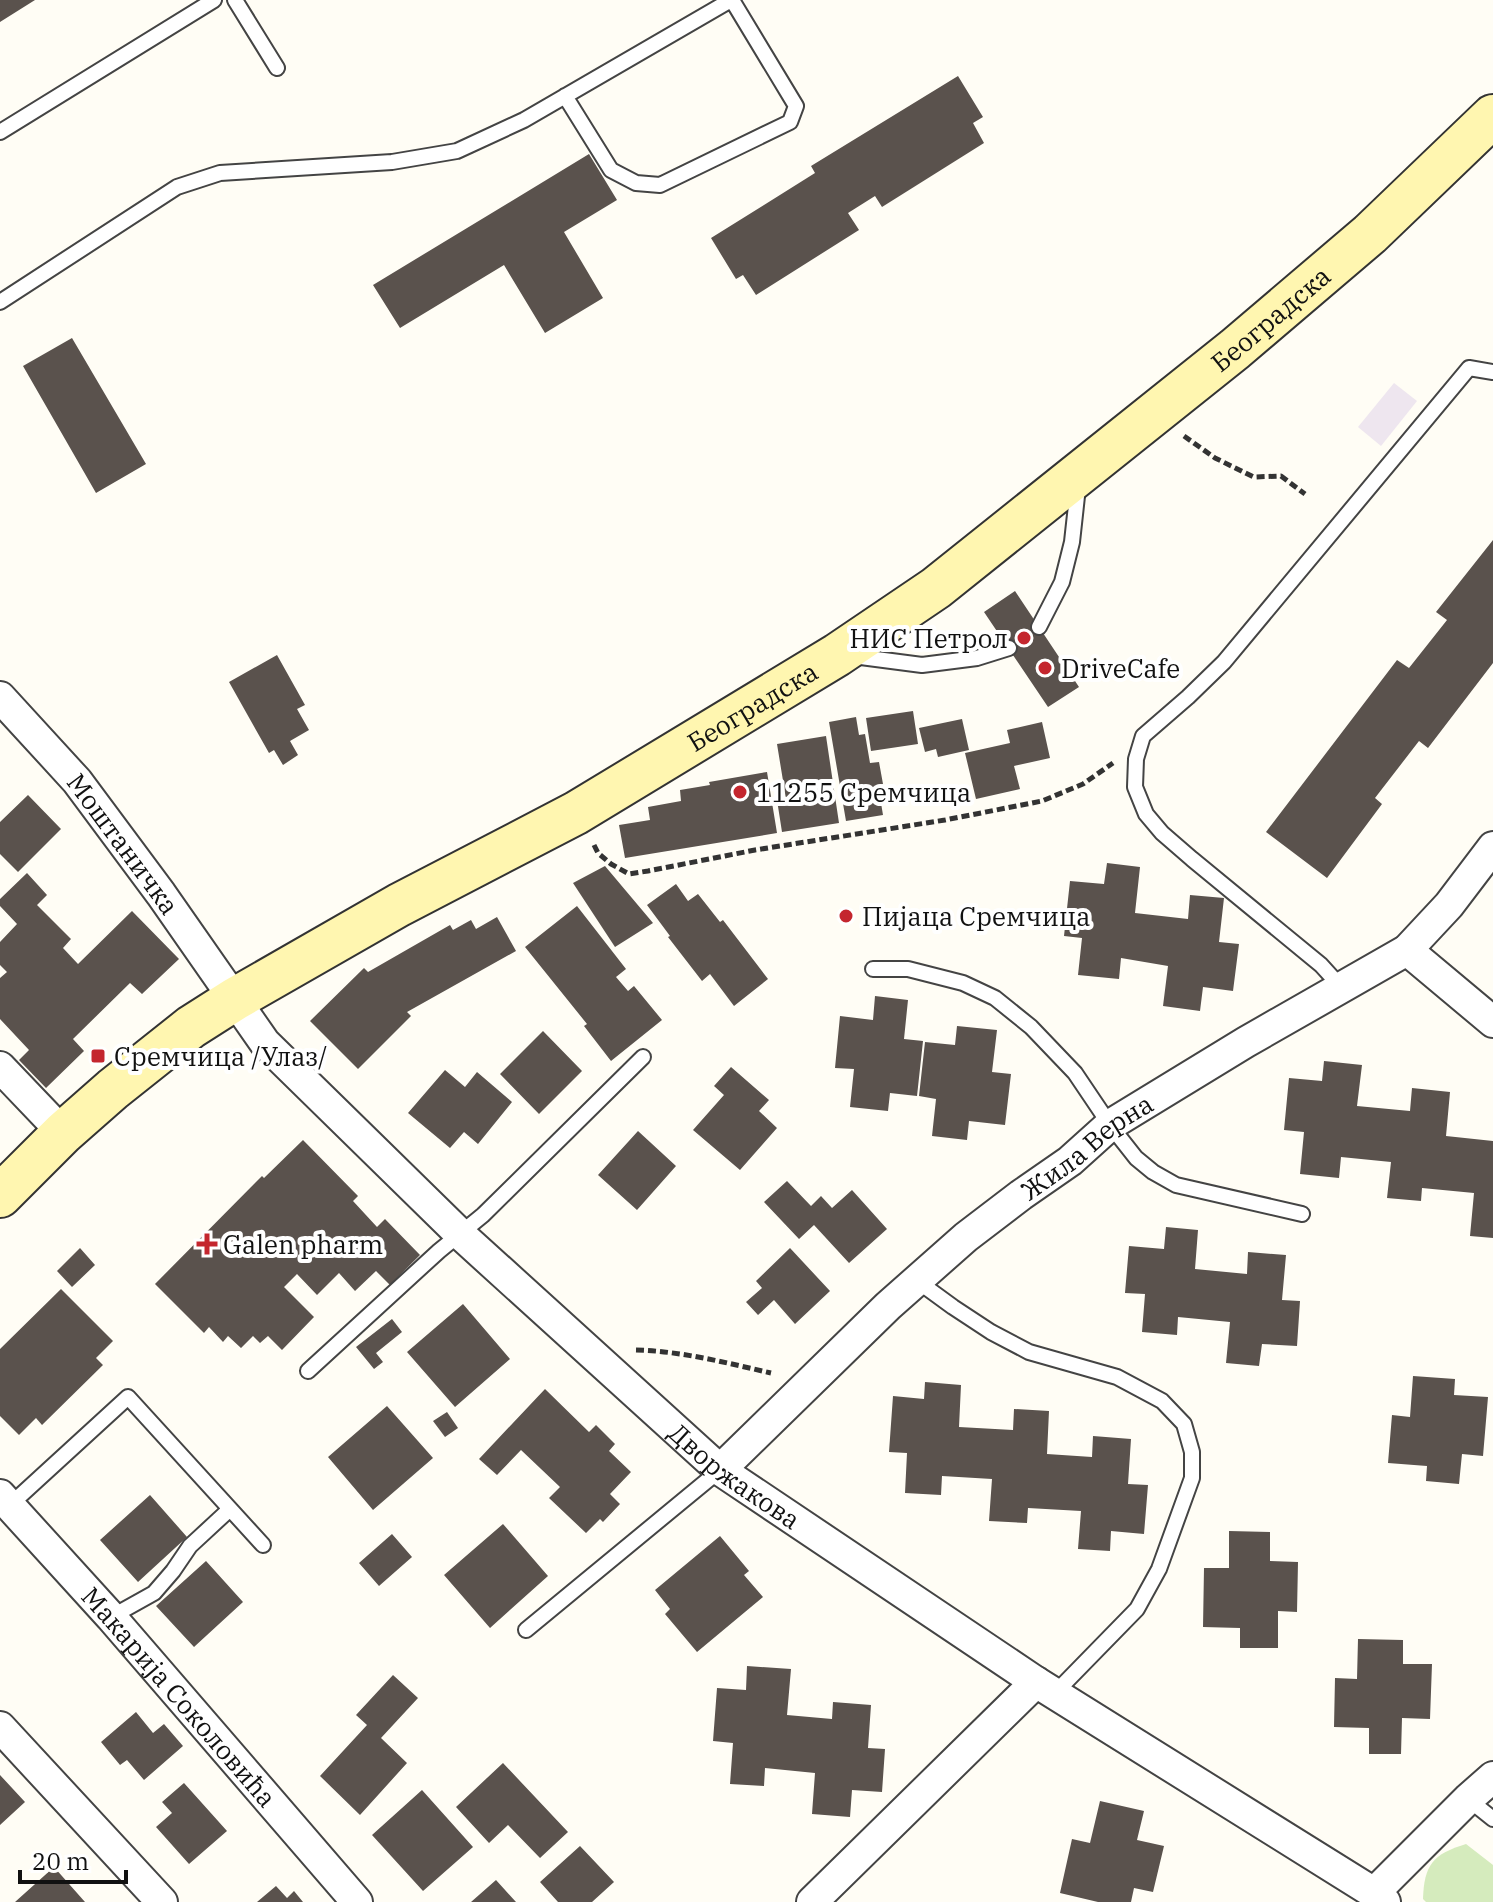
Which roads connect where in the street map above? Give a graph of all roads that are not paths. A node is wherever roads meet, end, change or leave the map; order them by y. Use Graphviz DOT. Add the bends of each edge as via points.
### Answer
graph roads {
  1 [pos="214,0"];
  2 [pos="235,0"];
  3 [pos="732,0"];
  4 [pos="277,68"];
  5 [pos="565,96"];
  6 [pos="1493,116"];
  7 [pos="0,132"];
  8 [pos="0,302"];
  9 [pos="1493,372"];
  10 [pos="1078,475"];
  11 [pos="1039,627"];
  12 [pos="1009,648"];
  13 [pos="837,655"];
  14 [pos="0,697"];
  15 [pos="1493,847"];
  16 [pos="1407,950"];
  17 [pos="873,969"];
  18 [pos="1341,987"];
  19 [pos="235,999"];
  20 [pos="1493,1022"];
  21 [pos="643,1057"];
  22 [pos="0,1067"];
  23 [pos="1110,1125"];
  24 [pos="63,1133"];
  25 [pos="0,1196"];
  26 [pos="1302,1214"];
  27 [pos="460,1234"];
  28 [pos="916,1280"];
  29 [pos="308,1371"];
  30 [pos="720,1470"];
  31 [pos="5,1500"];
  32 [pos="230,1509"];
  33 [pos="263,1545"];
  34 [pos="111,1617"];
  35 [pos="526,1630"];
  36 [pos="1045,1688"];
  37 [pos="0,1727"];
  38 [pos="1493,1777"];
  39 [pos="1468,1799"];
  40 [pos="1493,1819"];
  41 [pos="1376,1899"];
  42 [pos="162,1902"];
  43 [pos="357,1902"];
  44 [pos="812,1902"];
  1 -- 7 [label="lane"];
  2 -- 4 [label="lane"];
  3 -- 5 [label="lane"];
  3 -- 5 [label="lane" via="796,106 790,122 660,185 636,183 611,170"];
  5 -- 8 [label="lane" via="457,151 392,162 220,173 177,187"];
  6 -- 10 [label="main road, Београдска" via="1370,234"];
  9 -- 18 [label="lane" via="1469,368 1224,662 1143,736 1136,759 1135,787 1146,814 1162,833"];
  10 -- 11 [label="lane" via="1062,582"];
  10 -- 13 [label="main road, Београдска" via="936,588"];
  12 -- 13 [label="lane" via="922,665"];
  13 -- 19 [label="main road, Београдска" via="576,813"];
  14 -- 19 [label="street, Моштаничка" via="77,781"];
  15 -- 16 [label="street, Жила Верна"];
  16 -- 18 [label="street, Жила Верна"];
  16 -- 20 [label="street"];
  17 -- 23 [label="lane" via="908,969 963,983 995,998 1075,1073"];
  18 -- 23 [label="street, Жила Верна"];
  19 -- 24 [label="main road, Београдска" via="179,1037"];
  19 -- 27 [label="street, Дворжакова" via="265,1043"];
  21 -- 27 [label="lane"];
  22 -- 24 [label="street"];
  23 -- 26 [label="lane" via="1136,1158 1176,1185"];
  23 -- 28 [label="street, Жила Верна"];
  24 -- 25 [label="main road, Београдска"];
  27 -- 29 [label="lane"];
  27 -- 30 [label="street, Дворжакова"];
  28 -- 30 [label="street, Жила Верна"];
  28 -- 36 [label="lane" via="991,1332 1029,1352 1117,1377 1162,1401 1184,1424 1192,1478 1159,1569 1137,1609"];
  30 -- 35 [label="lane"];
  30 -- 36 [label="street, Дворжакова"];
  31 -- 32 [label="lane" via="128,1397"];
  31 -- 34 [label="street, Макарија Соколовића"];
  32 -- 33 [label="lane"];
  32 -- 34 [label="lane" via="190,1546 154,1593"];
  34 -- 43 [label="street, Макарија Соколовића"];
  36 -- 41 [label="street, Дворжакова"];
  36 -- 44 [label="street"];
  37 -- 42 [label="street"];
  38 -- 39 [label="street, Дворжакова"];
  39 -- 40 [label="lane"];
  39 -- 41 [label="street, Дворжакова"];
}
